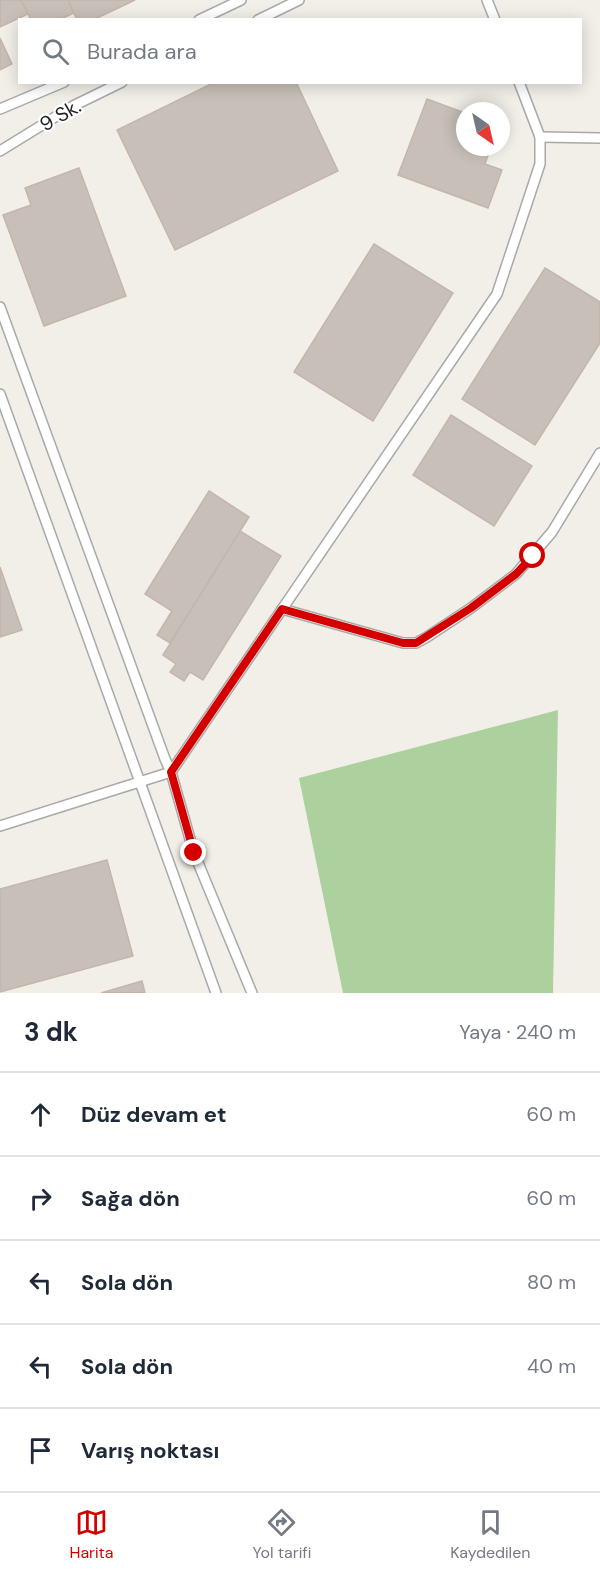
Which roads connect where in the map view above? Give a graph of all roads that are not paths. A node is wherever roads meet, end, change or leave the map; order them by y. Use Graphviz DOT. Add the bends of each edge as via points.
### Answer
graph roads {
  1 [pos="241,0"];
  2 [pos="300,0"];
  3 [pos="487,0"];
  4 [pos="203,18"];
  5 [pos="262,18"];
  6 [pos="494,18"];
  7 [pos="59,84"];
  8 [pos="118,84"];
  9 [pos="520,84"];
  10 [pos="0,109"];
  11 [pos="540,136"];
  12 [pos="600,138"];
  13 [pos="0,151"];
  14 [pos="0,307"];
  15 [pos="0,393"];
  16 [pos="600,453"];
  17 [pos="282,609"];
  18 [pos="171,772"];
  19 [pos="140,782"];
  20 [pos="0,826"];
  21 [pos="216,993"];
  22 [pos="252,993"];
  1 -- 4 [label="lane"];
  2 -- 5 [label="lane"];
  3 -- 6 [label="lane"];
  7 -- 10 [label="lane, 9 Sk."];
  8 -- 13 [label="lane, 9 Sk." via="73,106"];
  9 -- 11 [label="lane"];
  11 -- 12 [label="lane"];
  11 -- 17 [label="lane" via="540,164 497,294"];
  14 -- 18 [label="lane"];
  15 -- 19 [label="lane"];
  16 -- 17 [label="lane" via="552,532 516,574 416,643 403,643"];
  17 -- 18 [label="lane"];
  18 -- 19 [label="lane"];
  18 -- 22 [label="lane" via="194,853"];
  19 -- 20 [label="lane"];
  19 -- 21 [label="lane"];
}
